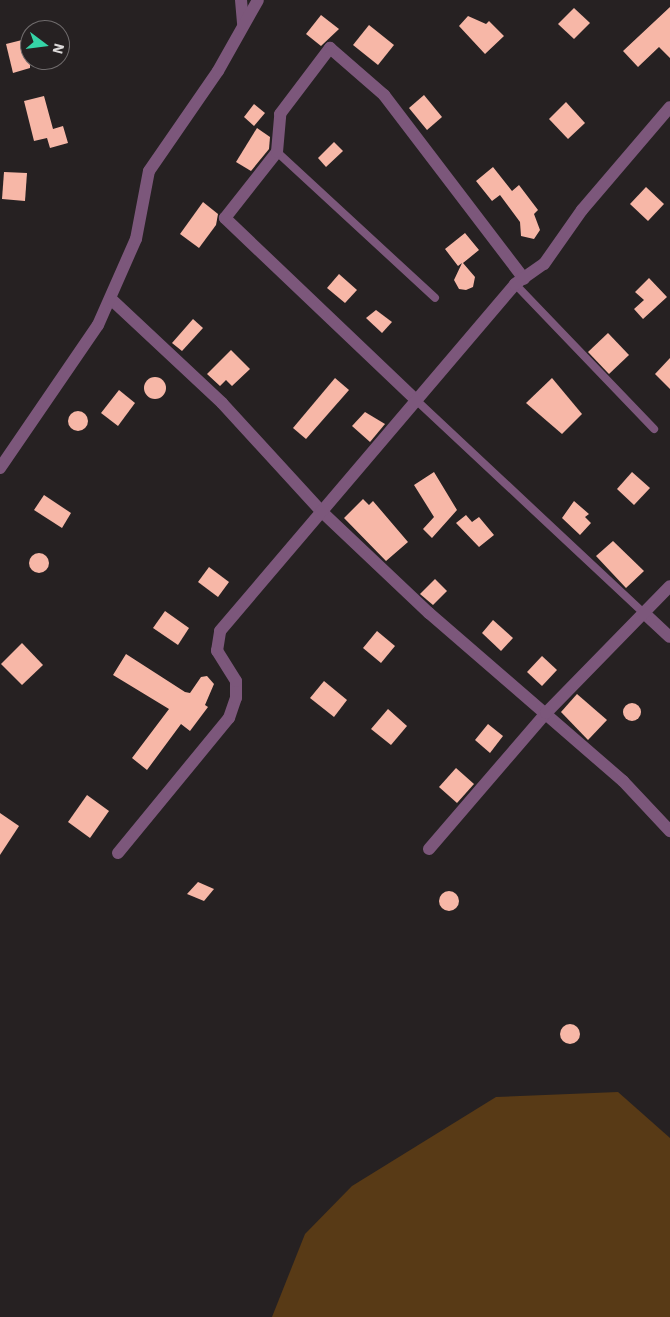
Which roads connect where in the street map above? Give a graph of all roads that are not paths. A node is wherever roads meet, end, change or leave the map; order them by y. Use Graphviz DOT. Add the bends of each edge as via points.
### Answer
graph roads {
  1 [pos="241,0"];
  2 [pos="258,0"];
  3 [pos="244,24"];
  4 [pos="670,107"];
  5 [pos="277,152"];
  6 [pos="520,282"];
  7 [pos="435,298"];
  8 [pos="112,300"];
  9 [pos="416,400"];
  10 [pos="654,429"];
  11 [pos="0,468"];
  12 [pos="321,511"];
  13 [pos="670,586"];
  14 [pos="644,613"];
  15 [pos="670,637"];
  16 [pos="546,713"];
  17 [pos="670,831"];
  18 [pos="429,849"];
  19 [pos="118,853"];
  1 -- 3 [label="street"];
  2 -- 3 [label="street"];
  3 -- 8 [label="street" via="218,71 149,171 136,239"];
  4 -- 6 [label="street" via="582,210 544,264"];
  5 -- 6 [label="street" via="280,114 330,48 384,95"];
  5 -- 7 [label="lane"];
  5 -- 9 [label="street" via="225,218"];
  6 -- 9 [label="street"];
  6 -- 10 [label="lane"];
  8 -- 11 [label="street"];
  8 -- 12 [label="street" via="222,403"];
  9 -- 12 [label="street"];
  9 -- 14 [label="lane"];
  12 -- 16 [label="street" via="429,613"];
  12 -- 19 [label="street" via="220,631 217,651 236,681 236,698 229,718"];
  13 -- 14 [label="street"];
  14 -- 15 [label="street"];
  14 -- 16 [label="street"];
  16 -- 17 [label="street" via="623,781"];
  16 -- 18 [label="street"];
}
